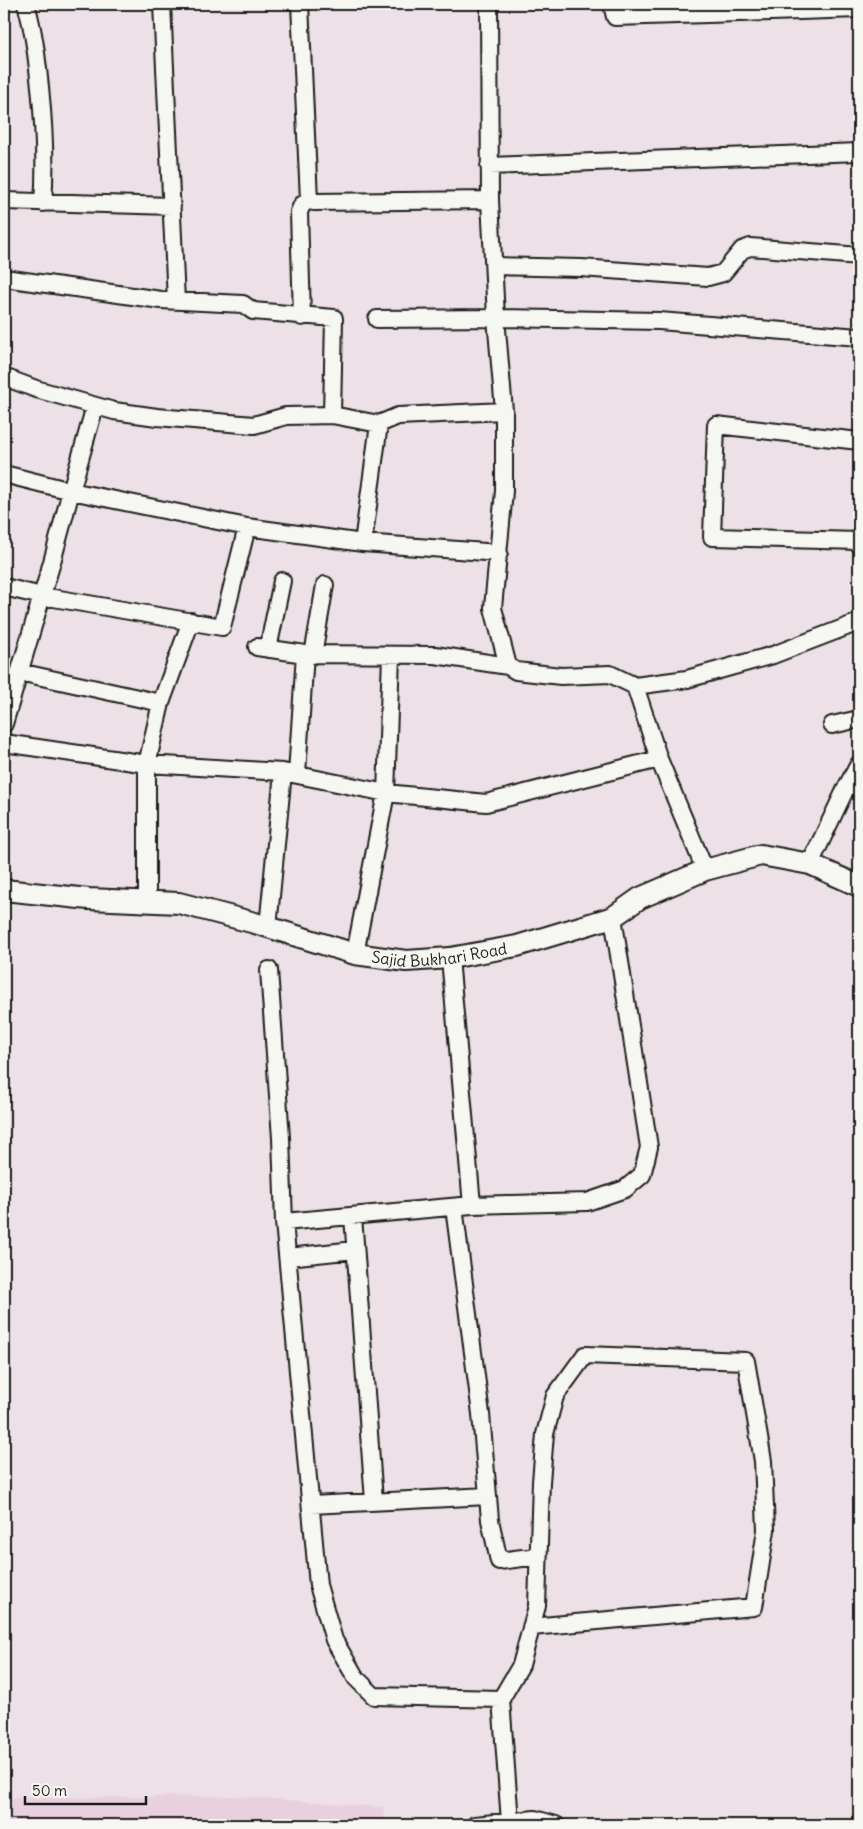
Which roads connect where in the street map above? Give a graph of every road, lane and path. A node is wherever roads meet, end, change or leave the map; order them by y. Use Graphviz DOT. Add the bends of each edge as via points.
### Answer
graph roads {
  1 [pos="26,4"];
  2 [pos="162,4"];
  3 [pos="300,4"];
  4 [pos="489,4"];
  5 [pos="612,4"];
  6 [pos="761,8"];
  7 [pos="859,9"];
  8 [pos="859,152"];
  9 [pos="489,166"];
  10 [pos="309,200"];
  11 [pos="490,200"];
  12 [pos="4,201"];
  13 [pos="43,203"];
  14 [pos="172,206"];
  15 [pos="859,256"];
  16 [pos="494,266"];
  17 [pos="4,278"];
  18 [pos="176,301"];
  19 [pos="302,317"];
  20 [pos="496,318"];
  21 [pos="378,319"];
  22 [pos="859,337"];
  23 [pos="4,377"];
  24 [pos="95,406"];
  25 [pos="504,411"];
  26 [pos="332,415"];
  27 [pos="379,424"];
  28 [pos="859,441"];
  29 [pos="4,474"];
  30 [pos="71,490"];
  31 [pos="247,527"];
  32 [pos="859,541"];
  33 [pos="363,543"];
  34 [pos="499,553"];
  35 [pos="282,581"];
  36 [pos="326,585"];
  37 [pos="4,587"];
  38 [pos="42,596"];
  39 [pos="191,621"];
  40 [pos="859,622"];
  41 [pos="309,654"];
  42 [pos="391,656"];
  43 [pos="508,666"];
  44 [pos="13,678"];
  45 [pos="635,686"];
  46 [pos="161,703"];
  47 [pos="859,719"];
  48 [pos="4,724"];
  49 [pos="832,725"];
  50 [pos="4,743"];
  51 [pos="659,759"];
  52 [pos="147,764"];
  53 [pos="859,764"];
  54 [pos="290,773"];
  55 [pos="386,793"];
  56 [pos="810,864"];
  57 [pos="705,870"];
  58 [pos="859,886"];
  59 [pos="4,890"];
  60 [pos="147,901"];
  61 [pos="612,917"];
  62 [pos="268,926"];
  63 [pos="355,954"];
  64 [pos="450,958"];
  65 [pos="269,970"];
  66 [pos="472,1205"];
  67 [pos="454,1207"];
  68 [pos="353,1216"];
  69 [pos="284,1222"];
  70 [pos="356,1250"];
  71 [pos="288,1257"];
  72 [pos="488,1496"];
  73 [pos="374,1501"];
  74 [pos="311,1504"];
  75 [pos="538,1556"];
  76 [pos="531,1627"];
  77 [pos="501,1699"];
  78 [pos="510,1822"];
  79 [pos="475,1825"];
  80 [pos="556,1825"];
  1 -- 13 [label="street" via="37,56 43,122"];
  2 -- 14 [label="street"];
  3 -- 10 [label="street"];
  4 -- 9 [label="street"];
  5 -- 6 [label="street" via="615,17"];
  6 -- 7 [label="street"];
  8 -- 9 [label="street"];
  9 -- 11 [label="street"];
  10 -- 11 [label="street"];
  10 -- 19 [label="street" via="302,204 299,212"];
  11 -- 16 [label="street"];
  12 -- 13 [label="street"];
  13 -- 14 [label="street"];
  14 -- 18 [label="street"];
  15 -- 16 [label="street" via="750,247 742,250 723,273 708,277"];
  16 -- 20 [label="street"];
  17 -- 18 [label="street"];
  18 -- 19 [label="street" via="243,304 253,311"];
  19 -- 26 [label="street" via="334,318"];
  20 -- 21 [label="street"];
  20 -- 22 [label="street" via="659,321"];
  20 -- 25 [label="street"];
  23 -- 24 [label="street"];
  24 -- 26 [label="street" via="157,417 254,425 286,416"];
  24 -- 30 [label="street"];
  25 -- 27 [label="street" via="398,416"];
  25 -- 34 [label="street" via="504,491"];
  26 -- 27 [label="street"];
  27 -- 33 [label="street"];
  28 -- 32 [label="street" via="716,425 712,537"];
  29 -- 30 [label="street"];
  30 -- 31 [label="street"];
  30 -- 38 [label="street"];
  31 -- 33 [label="street"];
  31 -- 39 [label="street" via="222,627"];
  33 -- 34 [label="street"];
  34 -- 43 [label="street" via="493,608"];
  35 -- 41 [label="street" via="263,648"];
  36 -- 41 [label="street"];
  37 -- 38 [label="street"];
  38 -- 39 [label="street"];
  38 -- 44 [label="street"];
  39 -- 46 [label="street"];
  40 -- 45 [label="street" via="772,655 686,679"];
  41 -- 42 [label="street"];
  41 -- 54 [label="street"];
  42 -- 43 [label="street" via="435,655"];
  42 -- 55 [label="street"];
  43 -- 45 [label="street" via="516,671 561,676 610,674"];
  44 -- 46 [label="street"];
  44 -- 48 [label="street"];
  45 -- 51 [label="street"];
  46 -- 52 [label="street"];
  47 -- 49 [label="street"];
  50 -- 52 [label="street"];
  51 -- 55 [label="street" via="486,803"];
  51 -- 57 [label="street"];
  52 -- 54 [label="street"];
  52 -- 60 [label="street"];
  53 -- 56 [label="street"];
  54 -- 55 [label="street"];
  54 -- 62 [label="street"];
  55 -- 63 [label="street"];
  56 -- 57 [label="street, Sajid Bukhari Road" via="761,855"];
  56 -- 58 [label="street, Sajid Bukhari Road"];
  57 -- 61 [label="street, Sajid Bukhari Road" via="640,898"];
  59 -- 60 [label="street, Sajid Bukhari Road"];
  60 -- 62 [label="street, Sajid Bukhari Road" via="179,902"];
  61 -- 64 [label="street, Sajid Bukhari Road" via="517,946"];
  61 -- 66 [label="street" via="649,1147 642,1175 624,1189 587,1202"];
  62 -- 63 [label="street, Sajid Bukhari Road"];
  63 -- 64 [label="street, Sajid Bukhari Road" via="406,961"];
  64 -- 66 [label="street"];
  65 -- 69 [label="street"];
  66 -- 67 [label="street"];
  67 -- 68 [label="street"];
  67 -- 72 [label="street" via="481,1414"];
  68 -- 69 [label="street"];
  68 -- 70 [label="street"];
  69 -- 71 [label="street"];
  70 -- 71 [label="street"];
  70 -- 73 [label="street"];
  71 -- 74 [label="street"];
  72 -- 73 [label="street"];
  72 -- 75 [label="street" via="499,1561"];
  73 -- 74 [label="street"];
  74 -- 77 [label="street" via="318,1585 334,1640 356,1678 374,1696"];
  75 -- 76 [label="street" via="537,1606"];
  75 -- 76 [label="street" via="546,1434 555,1396 585,1355 746,1361 763,1461 766,1530 754,1607"];
  76 -- 77 [label="street" via="521,1665"];
  77 -- 78 [label="street"];
  78 -- 79 [label="street"];
  78 -- 80 [label="street" via="535,1819"];
}
